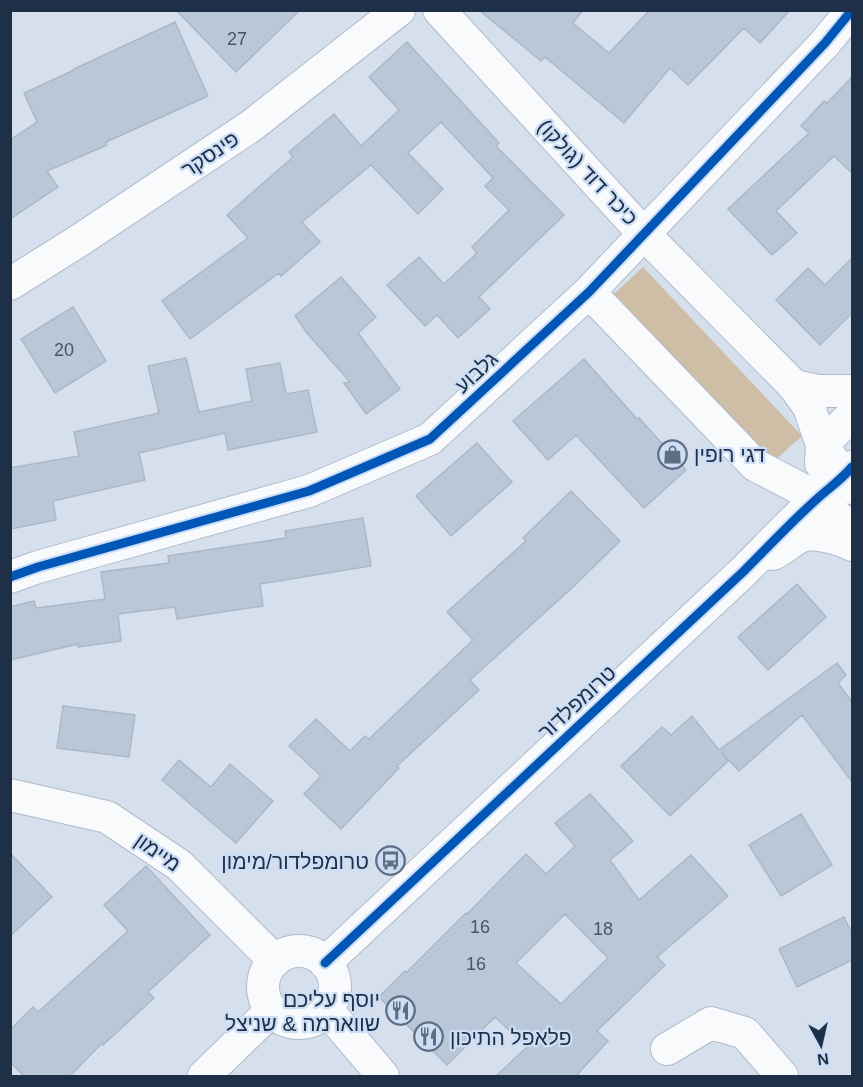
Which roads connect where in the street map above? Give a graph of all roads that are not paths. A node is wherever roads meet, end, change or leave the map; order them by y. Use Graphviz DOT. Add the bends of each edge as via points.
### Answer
graph roads {
  1 [pos="399,10"];
  2 [pos="439,10"];
  3 [pos="852,10"];
  4 [pos="644,234"];
  5 [pos="10,284"];
  6 [pos="589,292"];
  7 [pos="794,386"];
  8 [pos="852,391"];
  9 [pos="852,415"];
  10 [pos="822,445"];
  11 [pos="850,477"];
  12 [pos="818,498"];
  13 [pos="852,533"];
  14 [pos="852,545"];
  15 [pos="744,571"];
  16 [pos="10,577"];
  17 [pos="10,795"];
  18 [pos="275,961"];
  19 [pos="325,963"];
  20 [pos="272,1010"];
  21 [pos="327,1010"];
  22 [pos="667,1049"];
  23 [pos="204,1077"];
  24 [pos="383,1077"];
  25 [pos="782,1077"];
  1 -- 5 [label="street, פינסקר" via="251,126"];
  2 -- 4 [label="street, כיכר דוד (גולקו)"];
  3 -- 4 [label="street, גלבוע"];
  4 -- 6 [label="street, גלבוע"];
  4 -- 7 [label="street, כיכר דוד (גולקו)"];
  6 -- 12 [label="street" via="755,465"];
  6 -- 16 [label="street, גלבוע" via="430,439 309,491"];
  7 -- 8 [label="street"];
  7 -- 10 [label="street, כיכר דוד (גולקו)" via="809,406"];
  9 -- 10 [label="street"];
  10 -- 11 [label="street"];
  10 -- 12 [label="street"];
  11 -- 12 [label="street, טרומפלדור"];
  12 -- 13 [label="street"];
  12 -- 15 [label="street, טרומפלדור"];
  14 -- 15 [label="street" via="843,540 803,535"];
  15 -- 19 [label="street, טרומפלדור"];
  17 -- 18 [label="street, מיימון" via="107,817 179,865"];
  18 -- 19 [label="street" via="300,952 310,953"];
  18 -- 20 [label="street" via="263,985"];
  19 -- 21 [label="street" via="335,991"];
  20 -- 21 [label="street" via="289,1022 299,1023 309,1022"];
  20 -- 23 [label="street"];
  21 -- 24 [label="street"];
  22 -- 25 [label="street" via="711,1023 745,1033"];
}
